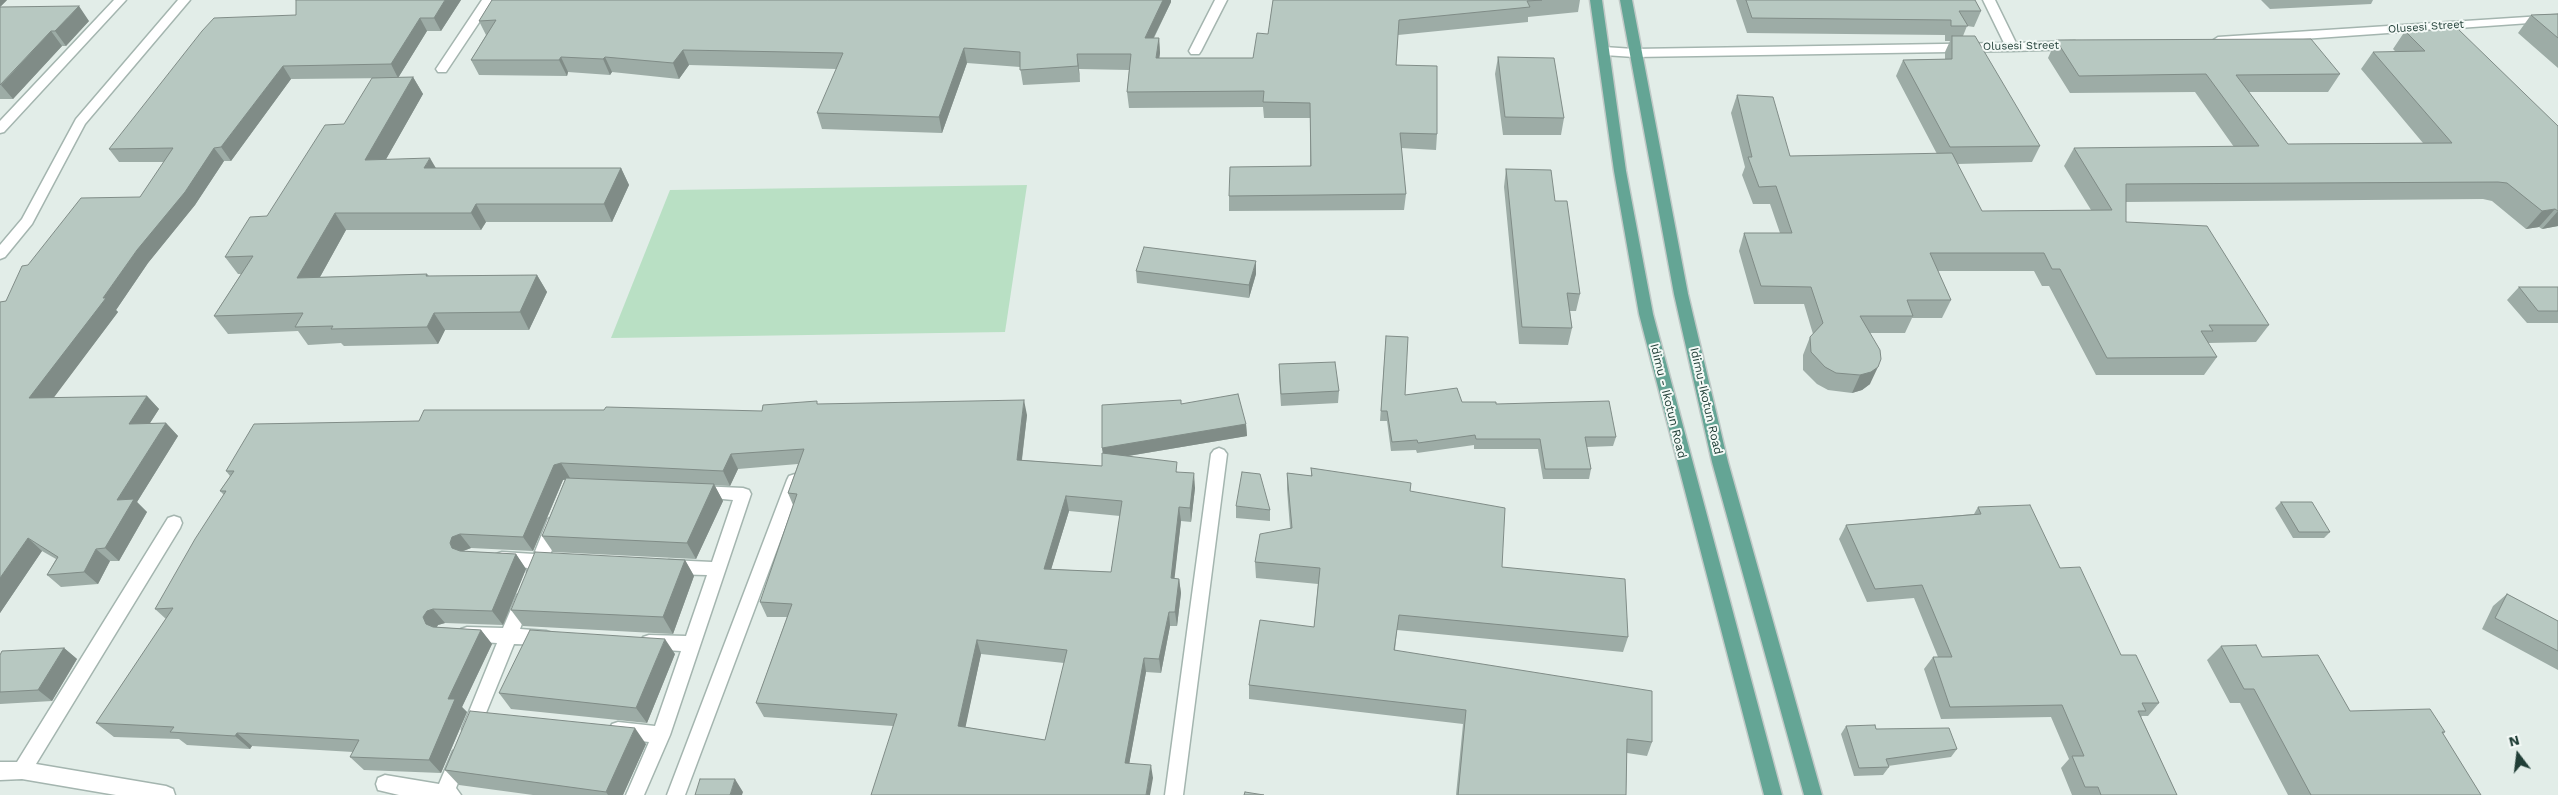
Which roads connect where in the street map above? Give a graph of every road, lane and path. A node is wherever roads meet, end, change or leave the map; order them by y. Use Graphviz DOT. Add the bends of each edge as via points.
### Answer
graph roads {
  1 [pos="120,0"];
  2 [pos="184,0"];
  3 [pos="488,0"];
  4 [pos="1221,0"];
  5 [pos="1596,0"];
  6 [pos="1626,0"];
  7 [pos="1989,0"];
  8 [pos="2558,18"];
  9 [pos="2207,41"];
  10 [pos="2090,44"];
  11 [pos="2012,47"];
  12 [pos="1195,51"];
  13 [pos="1604,51"];
  14 [pos="1634,53"];
  15 [pos="442,69"];
  16 [pos="0,129"];
  17 [pos="0,254"];
  18 [pos="1219,454"];
  19 [pos="794,480"];
  20 [pos="685,491"];
  21 [pos="560,511"];
  22 [pos="174,523"];
  23 [pos="490,558"];
  24 [pos="539,562"];
  25 [pos="569,563"];
  26 [pos="648,566"];
  27 [pos="718,569"];
  28 [pos="454,633"];
  29 [pos="508,636"];
  30 [pos="566,639"];
  31 [pos="634,642"];
  32 [pos="692,644"];
  33 [pos="477,715"];
  34 [pos="496,717"];
  35 [pos="603,728"];
  36 [pos="661,735"];
  37 [pos="22,770"];
  38 [pos="0,771"];
  39 [pos="385,784"];
  40 [pos="448,794"];
  41 [pos="166,795"];
  42 [pos="635,795"];
  43 [pos="676,795"];
  44 [pos="1174,795"];
  45 [pos="1773,795"];
  46 [pos="1812,795"];
  1 -- 16 [label="street"];
  2 -- 17 [label="street" via="80,122 27,221"];
  3 -- 15 [label="street"];
  4 -- 12 [label="street"];
  5 -- 13 [label="main road, Idimu - Ikotun Road"];
  6 -- 14 [label="main road, Idimu-Ikotun Road"];
  7 -- 11 [label="street"];
  8 -- 9 [label="street, Olusesi Street"];
  10 -- 11 [label="street, Olusesi Street"];
  11 -- 14 [label="street, Olusesi Street"];
  13 -- 14 [label="street, Olusesi Street"];
  13 -- 45 [label="main road, Idimu - Ikotun Road" via="1620,170 1646,314"];
  14 -- 46 [label="main road, Idimu-Ikotun Road" via="1681,294 1720,462"];
  18 -- 44 [label="street"];
  19 -- 43 [label="street"];
  20 -- 27 [label="street" via="743,494"];
  21 -- 24 [label="street"];
  22 -- 37 [label="street"];
  23 -- 24 [label="street"];
  24 -- 25 [label="street"];
  24 -- 29 [label="street"];
  26 -- 27 [label="street"];
  27 -- 32 [label="street"];
  28 -- 29 [label="street"];
  29 -- 30 [label="street"];
  29 -- 33 [label="street"];
  31 -- 32 [label="street"];
  32 -- 36 [label="street"];
  33 -- 34 [label="street"];
  33 -- 40 [label="street"];
  35 -- 36 [label="street"];
  36 -- 42 [label="street"];
  37 -- 38 [label="street"];
  37 -- 41 [label="street"];
  39 -- 40 [label="street"];
}
